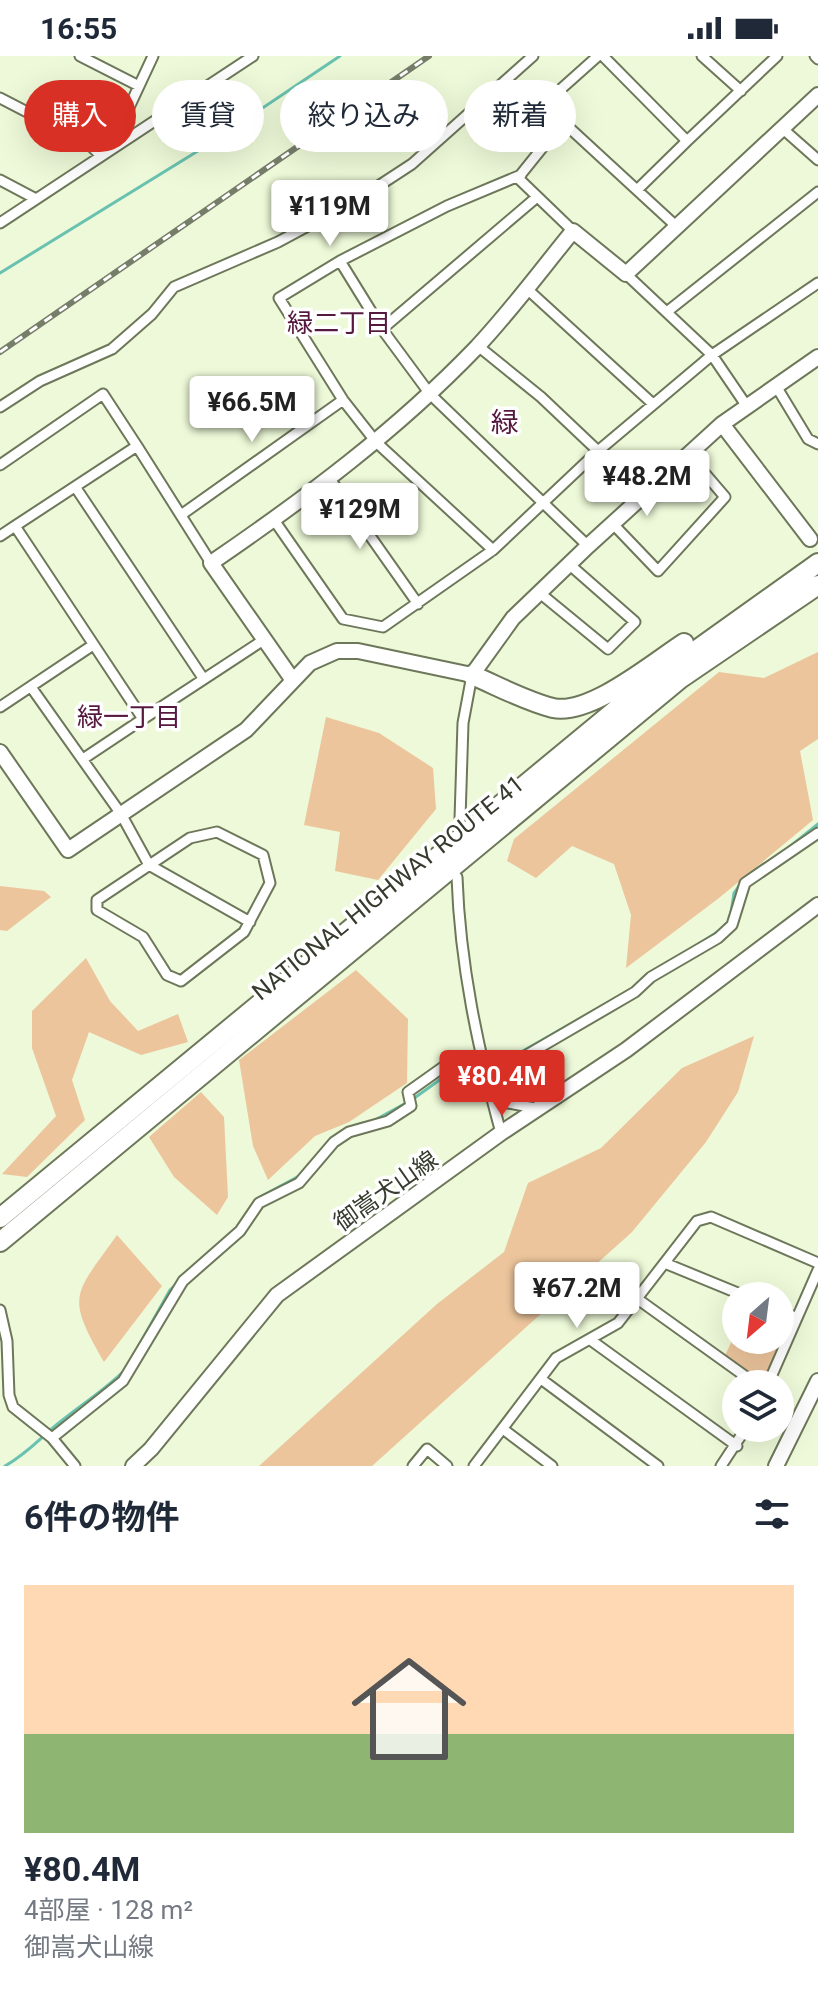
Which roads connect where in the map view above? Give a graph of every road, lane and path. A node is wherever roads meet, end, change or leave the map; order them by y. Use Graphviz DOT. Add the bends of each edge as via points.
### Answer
graph roads {
  1 [pos="80,56"];
  2 [pos="153,56"];
  3 [pos="253,56"];
  4 [pos="533,56"];
  5 [pos="600,56"];
  6 [pos="702,56"];
  7 [pos="777,56"];
  8 [pos="572,80"];
  9 [pos="139,86"];
  10 [pos="741,91"];
  11 [pos="136,92"];
  12 [pos="818,95"];
  13 [pos="0,98"];
  14 [pos="783,129"];
  15 [pos="136,133"];
  16 [pos="576,134"];
  17 [pos="687,141"];
  18 [pos="107,152"];
  19 [pos="539,152"];
  20 [pos="101,156"];
  21 [pos="818,160"];
  22 [pos="521,175"];
  23 [pos="0,180"];
  24 [pos="637,190"];
  25 [pos="818,192"];
  26 [pos="537,197"];
  27 [pos="36,199"];
  28 [pos="0,223"];
  29 [pos="676,226"];
  30 [pos="573,231"];
  31 [pos="340,261"];
  32 [pos="626,274"];
  33 [pos="818,283"];
  34 [pos="526,288"];
  35 [pos="668,311"];
  36 [pos="382,329"];
  37 [pos="478,346"];
  38 [pos="712,355"];
  39 [pos="818,357"];
  40 [pos="776,386"];
  41 [pos="430,394"];
  42 [pos="343,400"];
  43 [pos="653,404"];
  44 [pos="746,405"];
  45 [pos="0,407"];
  46 [pos="722,424"];
  47 [pos="376,442"];
  48 [pos="818,444"];
  49 [pos="137,446"];
  50 [pos="598,451"];
  51 [pos="689,455"];
  52 [pos="0,465"];
  53 [pos="330,479"];
  54 [pos="76,488"];
  55 [pos="547,503"];
  56 [pos="181,515"];
  57 [pos="274,520"];
  58 [pos="613,524"];
  59 [pos="15,526"];
  60 [pos="0,536"];
  61 [pos="810,539"];
  62 [pos="588,546"];
  63 [pos="493,550"];
  64 [pos="211,563"];
  65 [pos="818,563"];
  66 [pos="570,565"];
  67 [pos="818,585"];
  68 [pos="776,590"];
  69 [pos="541,594"];
  70 [pos="418,604"];
  71 [pos="265,639"];
  72 [pos="93,645"];
  73 [pos="472,675"];
  74 [pos="203,678"];
  75 [pos="292,679"];
  76 [pos="31,687"];
  77 [pos="0,707"];
  78 [pos="143,719"];
  79 [pos="0,752"];
  80 [pos="83,759"];
  81 [pos="121,814"];
  82 [pos="460,819"];
  83 [pos="818,833"];
  84 [pos="149,865"];
  85 [pos="457,877"];
  86 [pos="818,905"];
  87 [pos="250,922"];
  88 [pos="479,1056"];
  89 [pos="484,1069"];
  90 [pos="488,1083"];
  91 [pos="539,1108"];
  92 [pos="501,1133"];
  93 [pos="0,1216"];
  94 [pos="0,1242"];
  95 [pos="818,1263"];
  96 [pos="667,1264"];
  97 [pos="818,1270"];
  98 [pos="722,1287"];
  99 [pos="639,1300"];
  100 [pos="0,1310"];
  101 [pos="794,1317"];
  102 [pos="797,1318"];
  103 [pos="592,1341"];
  104 [pos="736,1370"];
  105 [pos="774,1370"];
  106 [pos="541,1379"];
  107 [pos="818,1381"];
  108 [pos="503,1429"];
  109 [pos="49,1435"];
  110 [pos="739,1442"];
  111 [pos="737,1446"];
  112 [pos="75,1466"];
  113 [pos="133,1466"];
  114 [pos="413,1466"];
  115 [pos="447,1466"];
  116 [pos="474,1466"];
  117 [pos="552,1466"];
  118 [pos="658,1466"];
  119 [pos="721,1466"];
  120 [pos="776,1466"];
  1 -- 9 [label="street"];
  2 -- 9 [label="street"];
  3 -- 15 [label="street"];
  4 -- 45 [label="street" via="412,164 278,242 174,287 112,349 40,381"];
  5 -- 8 [label="street"];
  5 -- 17 [label="street"];
  6 -- 10 [label="street"];
  7 -- 10 [label="street"];
  9 -- 11 [label="street"];
  10 -- 17 [label="street"];
  12 -- 14 [label="street"];
  13 -- 20 [label="street" via="89,144"];
  14 -- 21 [label="street"];
  14 -- 29 [label="street"];
  16 -- 24 [label="street"];
  17 -- 24 [label="street"];
  18 -- 20 [label="street"];
  19 -- 22 [label="street"];
  20 -- 27 [label="street"];
  22 -- 26 [label="street" via="518,178"];
  22 -- 31 [label="street"];
  23 -- 27 [label="street"];
  24 -- 29 [label="street"];
  25 -- 35 [label="street"];
  26 -- 30 [label="street"];
  26 -- 36 [label="street"];
  27 -- 28 [label="street"];
  29 -- 32 [label="street"];
  30 -- 32 [label="street"];
  30 -- 34 [label="street"];
  31 -- 36 [label="street"];
  31 -- 42 [label="street" via="279,298"];
  32 -- 35 [label="street"];
  33 -- 38 [label="street"];
  34 -- 37 [label="street"];
  34 -- 43 [label="street"];
  35 -- 38 [label="street"];
  36 -- 41 [label="street"];
  37 -- 41 [label="street"];
  37 -- 50 [label="street"];
  38 -- 43 [label="street"];
  38 -- 44 [label="street"];
  39 -- 40 [label="street"];
  40 -- 44 [label="street"];
  40 -- 48 [label="street" via="808,439"];
  41 -- 47 [label="street"];
  41 -- 55 [label="street"];
  42 -- 47 [label="street"];
  42 -- 56 [label="street"];
  43 -- 50 [label="street"];
  44 -- 46 [label="street"];
  46 -- 51 [label="street"];
  46 -- 61 [label="street"];
  47 -- 53 [label="street"];
  47 -- 63 [label="street"];
  49 -- 52 [label="street" via="103,394"];
  49 -- 54 [label="street"];
  49 -- 56 [label="street"];
  50 -- 55 [label="street"];
  51 -- 58 [label="street"];
  51 -- 58 [label="street" via="725,497 658,571"];
  53 -- 57 [label="street"];
  53 -- 70 [label="street"];
  54 -- 59 [label="street"];
  54 -- 74 [label="street"];
  55 -- 62 [label="street"];
  55 -- 63 [label="street"];
  56 -- 64 [label="street"];
  57 -- 64 [label="street"];
  57 -- 70 [label="street" via="343,619 383,627"];
  58 -- 62 [label="street"];
  59 -- 60 [label="street"];
  59 -- 72 [label="street"];
  62 -- 66 [label="street"];
  63 -- 70 [label="street"];
  64 -- 71 [label="street"];
  65 -- 68 [label="highway, NATIONAL HIGHWAY ROUTE 41"];
  66 -- 69 [label="street"];
  66 -- 69 [label="street" via="635,622 608,649"];
  67 -- 94 [label="highway, NATIONAL HIGHWAY ROUTE 41" via="680,679"];
  68 -- 73 [label="highway" via="584,705 553,707"];
  68 -- 93 [label="highway, NATIONAL HIGHWAY ROUTE 41" via="636,693"];
  69 -- 73 [label="street" via="513,618"];
  71 -- 74 [label="street"];
  71 -- 75 [label="street"];
  72 -- 76 [label="street"];
  72 -- 78 [label="street"];
  73 -- 75 [label="street" via="337,651 310,663"];
  73 -- 82 [label="street" via="463,723"];
  74 -- 78 [label="street"];
  75 -- 81 [label="street" via="246,730"];
  76 -- 77 [label="street"];
  76 -- 80 [label="street"];
  78 -- 80 [label="street"];
  79 -- 81 [label="street" via="68,850"];
  80 -- 81 [label="street"];
  81 -- 84 [label="street"];
  83 -- 89 [label="street" via="745,883 732,925 718,938 520,1059"];
  84 -- 87 [label="street"];
  84 -- 87 [label="street" via="190,838 217,832 263,855 270,883"];
  84 -- 87 [label="street" via="97,900 97,910 143,937 167,975 181,981"];
  85 -- 88 [label="street" via="459,940"];
  86 -- 91 [label="street, 御嵩犬山線" via="626,1050"];
  88 -- 89 [label="street"];
  88 -- 109 [label="street" via="437,1071 408,1092 411,1106 388,1121 349,1132 299,1183 259,1203 240,1231 183,1281 123,1381"];
  89 -- 90 [label="street"];
  90 -- 91 [label="street" via="508,1103"];
  90 -- 92 [label="street"];
  91 -- 92 [label="street, 御嵩犬山線"];
  92 -- 113 [label="street, 御嵩犬山線" via="277,1295"];
  95 -- 96 [label="street" via="711,1217 697,1221"];
  96 -- 98 [label="street"];
  96 -- 99 [label="street"];
  97 -- 102 [label="street"];
  99 -- 103 [label="street"];
  99 -- 104 [label="street"];
  100 -- 109 [label="street" via="13,1407"];
  101 -- 102 [label="street"];
  102 -- 105 [label="street"];
  103 -- 106 [label="street" via="556,1358"];
  103 -- 111 [label="street"];
  106 -- 108 [label="street"];
  106 -- 118 [label="street"];
  107 -- 120 [label="street"];
  108 -- 116 [label="street"];
  108 -- 117 [label="street"];
  109 -- 112 [label="street"];
  110 -- 111 [label="street"];
  111 -- 119 [label="street"];
  114 -- 115 [label="street" via="427,1449"];
}
